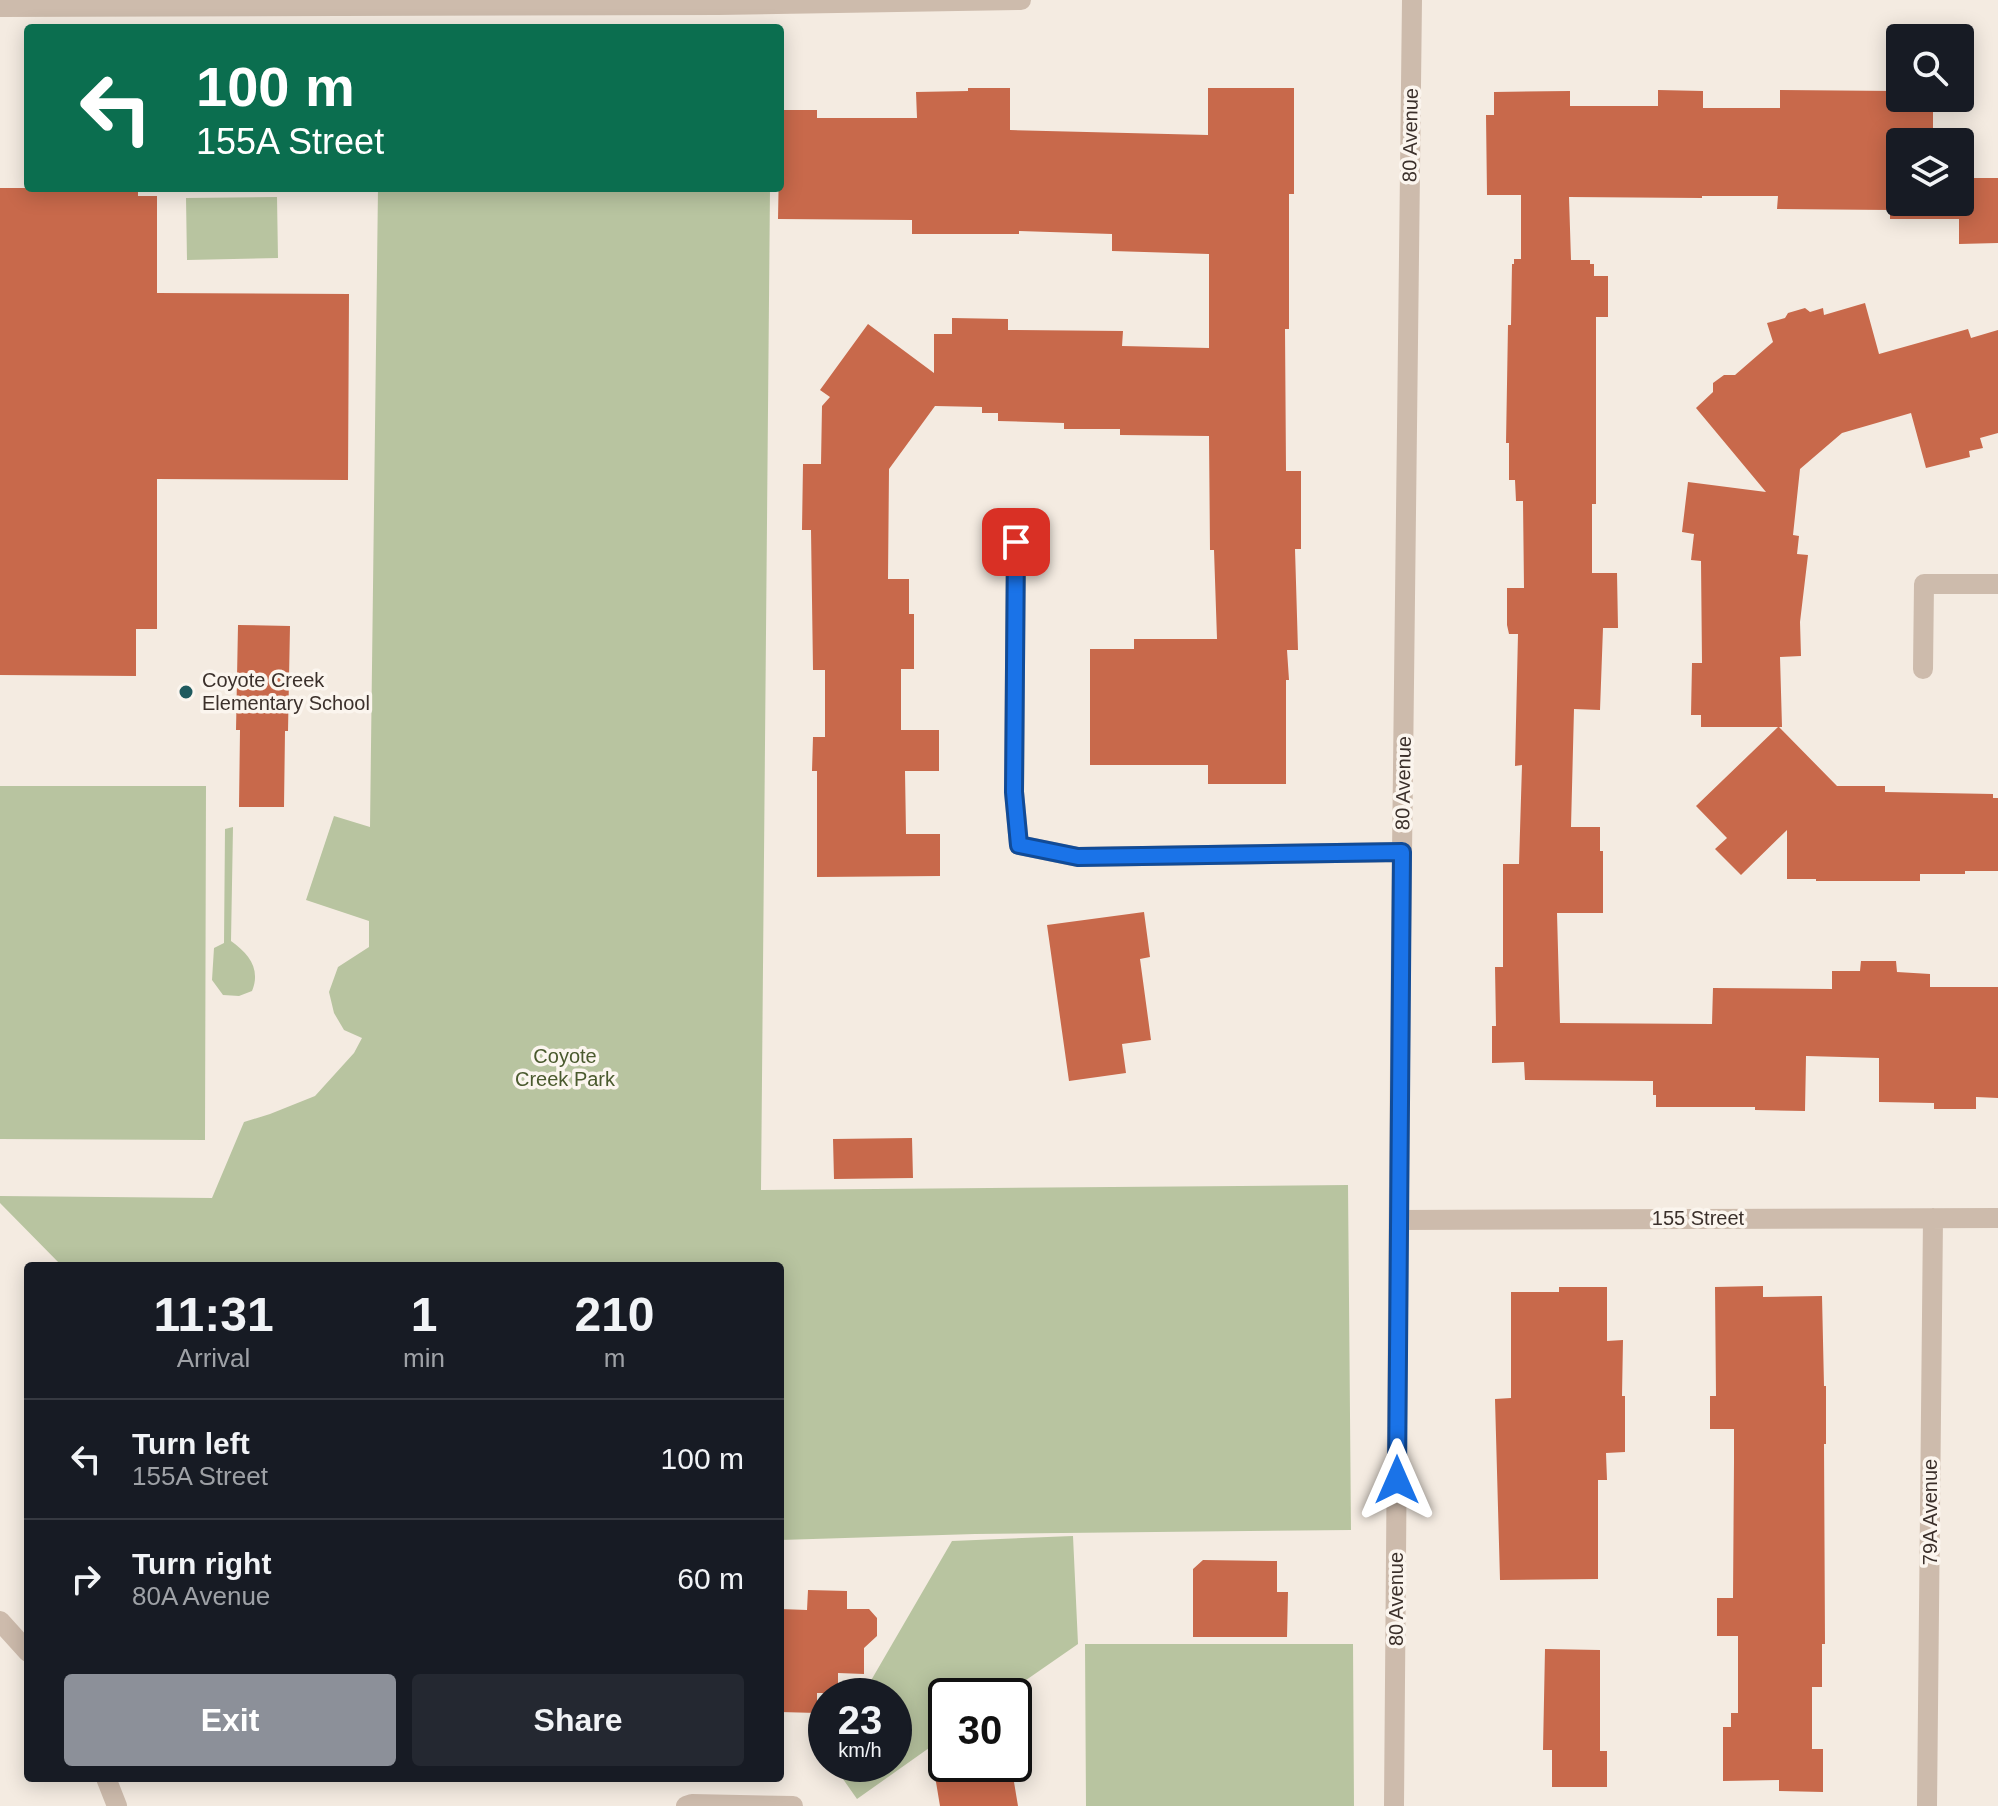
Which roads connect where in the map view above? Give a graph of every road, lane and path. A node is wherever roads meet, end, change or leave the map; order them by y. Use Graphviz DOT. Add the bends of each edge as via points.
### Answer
graph roads {
  1 [pos="1021,0"];
  2 [pos="1412,0"];
  3 [pos="189,3"];
  4 [pos="0,7"];
  5 [pos="1016,542"];
  6 [pos="1998,584"];
  7 [pos="1923,669"];
  8 [pos="1402,852"];
  9 [pos="1933,1218"];
  10 [pos="1998,1218"];
  11 [pos="1399,1220"];
  12 [pos="0,1621"];
  13 [pos="24,1648"];
  14 [pos="108,1782"];
  15 [pos="117,1806"];
  16 [pos="686,1806"];
  17 [pos="793,1806"];
  18 [pos="1394,1806"];
  19 [pos="1927,1806"];
  1 -- 3 [label="street"];
  2 -- 8 [label="street, 80 Avenue"];
  3 -- 4 [label="street"];
  5 -- 8 [label="street" via="1014,792 1019,845 1078,857"];
  6 -- 7 [label="street" via="1924,584"];
  8 -- 11 [label="street, 80 Avenue"];
  9 -- 10 [label="street, 155 Street"];
  9 -- 11 [label="street, 155 Street"];
  9 -- 19 [label="street, 79A Avenue"];
  11 -- 18 [label="street, 80 Avenue"];
  12 -- 13 [label="street"];
  14 -- 15 [label="street"];
  16 -- 17 [label="street"];
}
